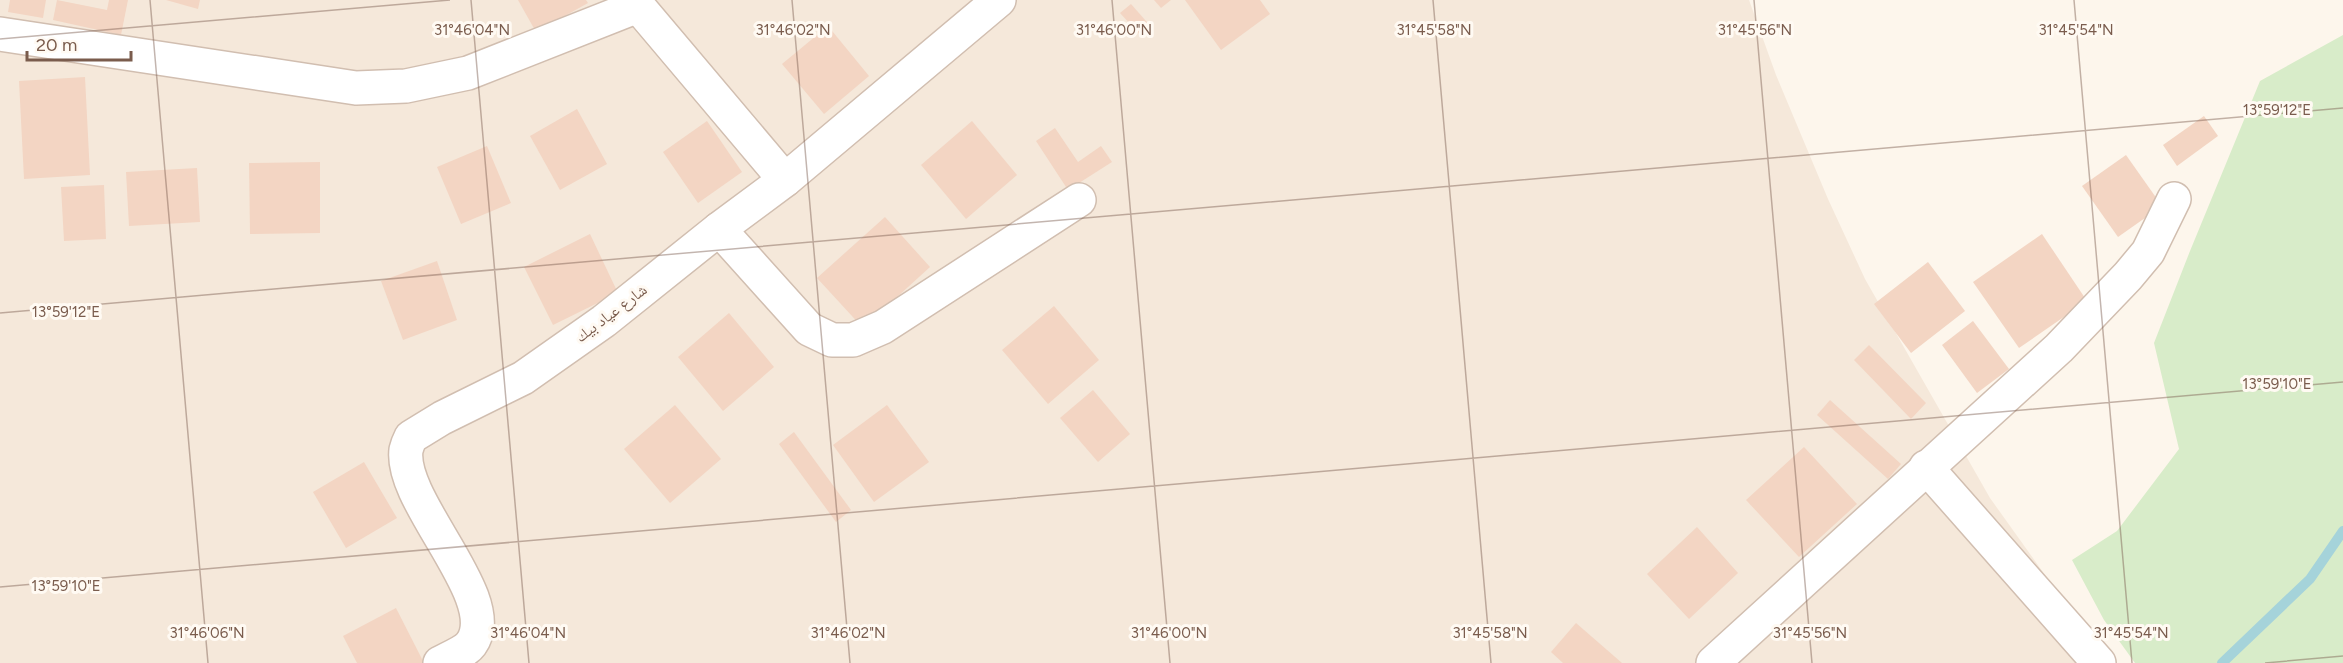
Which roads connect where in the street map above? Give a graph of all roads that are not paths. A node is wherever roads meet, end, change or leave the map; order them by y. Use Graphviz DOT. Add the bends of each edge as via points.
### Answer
graph roads {
  1 [pos="999,0"];
  2 [pos="636,3"];
  3 [pos="0,34"];
  4 [pos="784,180"];
  5 [pos="2174,199"];
  6 [pos="1079,200"];
  7 [pos="719,229"];
  8 [pos="1926,467"];
  9 [pos="440,663"];
  10 [pos="1713,663"];
  11 [pos="2099,663"];
  1 -- 4 [label="street, شارع عياد بيك"];
  2 -- 3 [label="street" via="468,73 386,87 356,88"];
  2 -- 4 [label="street"];
  4 -- 7 [label="street, شارع عياد بيك"];
  5 -- 8 [label="street" via="2148,252 2128,276 2059,348"];
  6 -- 7 [label="street" via="883,327 853,340 832,340 809,329"];
  7 -- 9 [label="street, شارع عياد بيك" via="603,321 523,378 411,437 406,451 413,484 468,587 479,628 470,645"];
  8 -- 10 [label="street"];
  8 -- 11 [label="street"];
}
